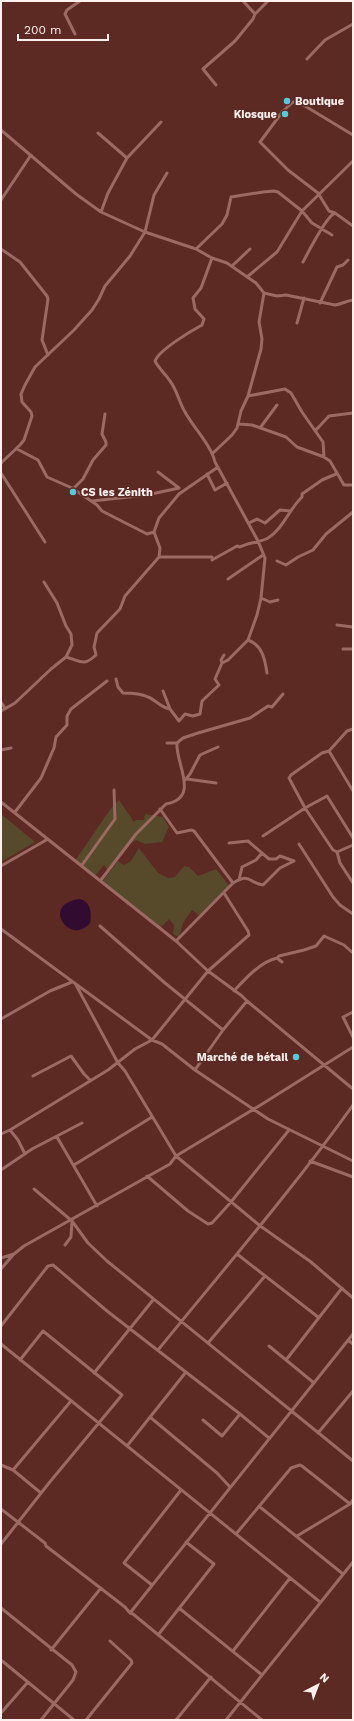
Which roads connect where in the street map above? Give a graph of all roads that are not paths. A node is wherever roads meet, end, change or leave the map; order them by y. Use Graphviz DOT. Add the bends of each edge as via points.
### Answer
graph roads {
  1 [pos="80,1"];
  2 [pos="243,1"];
  3 [pos="268,1"];
  4 [pos="255,14"];
  5 [pos="353,24"];
  6 [pos="75,34"];
  7 [pos="307,59"];
  8 [pos="216,85"];
  9 [pos="161,122"];
  10 [pos="1,130"];
  11 [pos="98,133"];
  12 [pos="353,135"];
  13 [pos="31,155"];
  14 [pos="127,158"];
  15 [pos="353,161"];
  16 [pos="167,173"];
  17 [pos="318,193"];
  18 [pos="1,200"];
  19 [pos="302,211"];
  20 [pos="102,212"];
  21 [pos="335,212"];
  22 [pos="353,226"];
  23 [pos="322,230"];
  24 [pos="145,232"];
  25 [pos="332,235"];
  26 [pos="250,248"];
  27 [pos="1,249"];
  28 [pos="196,249"];
  29 [pos="212,258"];
  30 [pos="348,260"];
  31 [pos="303,262"];
  32 [pos="232,266"];
  33 [pos="247,277"];
  34 [pos="264,293"];
  35 [pos="304,298"];
  36 [pos="353,300"];
  37 [pos="320,303"];
  38 [pos="297,323"];
  39 [pos="48,355"];
  40 [pos="248,396"];
  41 [pos="277,405"];
  42 [pos="353,413"];
  43 [pos="105,414"];
  44 [pos="239,424"];
  45 [pos="260,428"];
  46 [pos="315,431"];
  47 [pos="17,449"];
  48 [pos="213,452"];
  49 [pos="324,457"];
  50 [pos="1,463"];
  51 [pos="218,466"];
  52 [pos="158,472"];
  53 [pos="1,473"];
  54 [pos="207,474"];
  55 [pos="336,474"];
  56 [pos="227,483"];
  57 [pos="353,485"];
  58 [pos="179,488"];
  59 [pos="73,489"];
  60 [pos="183,490"];
  61 [pos="92,501"];
  62 [pos="291,511"];
  63 [pos="353,512"];
  64 [pos="249,523"];
  65 [pos="154,532"];
  66 [pos="147,534"];
  67 [pos="156,541"];
  68 [pos="258,541"];
  69 [pos="45,542"];
  70 [pos="263,555"];
  71 [pos="159,557"];
  72 [pos="277,561"];
  73 [pos="228,579"];
  74 [pos="44,582"];
  75 [pos="261,598"];
  76 [pos="278,600"];
  77 [pos="337,625"];
  78 [pos="353,627"];
  79 [pos="248,640"];
  80 [pos="343,649"];
  81 [pos="353,649"];
  82 [pos="66,656"];
  83 [pos="224,656"];
  84 [pos="222,663"];
  85 [pos="267,673"];
  86 [pos="116,679"];
  87 [pos="107,681"];
  88 [pos="163,691"];
  89 [pos="283,694"];
  90 [pos="1,702"];
  91 [pos="5,708"];
  92 [pos="170,709"];
  93 [pos="1,711"];
  94 [pos="353,729"];
  95 [pos="167,743"];
  96 [pos="177,743"];
  97 [pos="218,747"];
  98 [pos="11,748"];
  99 [pos="1,750"];
  100 [pos="329,750"];
  101 [pos="186,780"];
  102 [pos="216,783"];
  103 [pos="114,790"];
  104 [pos="353,791"];
  105 [pos="1,802"];
  106 [pos="306,808"];
  107 [pos="160,809"];
  108 [pos="15,812"];
  109 [pos="263,836"];
  110 [pos="353,838"];
  111 [pos="48,839"];
  112 [pos="229,843"];
  113 [pos="299,844"];
  114 [pos="353,845"];
  115 [pos="337,852"];
  116 [pos="262,853"];
  117 [pos="82,865"];
  118 [pos="1,866"];
  119 [pos="101,880"];
  120 [pos="239,880"];
  121 [pos="233,884"];
  122 [pos="353,884"];
  123 [pos="224,893"];
  124 [pos="353,914"];
  125 [pos="100,926"];
  126 [pos="1,929"];
  127 [pos="176,941"];
  128 [pos="353,953"];
  129 [pos="277,958"];
  130 [pos="282,962"];
  131 [pos="208,971"];
  132 [pos="72,982"];
  133 [pos="76,985"];
  134 [pos="234,990"];
  135 [pos="185,998"];
  136 [pos="247,1001"];
  137 [pos="353,1012"];
  138 [pos="1,1019"];
  139 [pos="224,1030"];
  140 [pos="353,1037"];
  141 [pos="152,1040"];
  142 [pos="353,1047"];
  143 [pos="118,1063"];
  144 [pos="324,1066"];
  145 [pos="195,1070"];
  146 [pos="33,1076"];
  147 [pos="90,1080"];
  148 [pos="353,1089"];
  149 [pos="353,1105"];
  150 [pos="254,1110"];
  151 [pos="152,1117"];
  152 [pos="82,1124"];
  153 [pos="10,1130"];
  154 [pos="289,1130"];
  155 [pos="1,1134"];
  156 [pos="57,1137"];
  157 [pos="322,1147"];
  158 [pos="24,1154"];
  159 [pos="176,1156"];
  160 [pos="310,1161"];
  161 [pos="353,1161"];
  162 [pos="74,1165"];
  163 [pos="1,1170"];
  164 [pos="147,1176"];
  165 [pos="353,1177"];
  166 [pos="34,1189"];
  167 [pos="231,1202"];
  168 [pos="97,1206"];
  169 [pos="71,1220"];
  170 [pos="259,1225"];
  171 [pos="65,1245"];
  172 [pos="14,1254"];
  173 [pos="237,1254"];
  174 [pos="1,1258"];
  175 [pos="1,1269"];
  176 [pos="265,1276"];
  177 [pos="342,1288"];
  178 [pos="353,1298"];
  179 [pos="153,1300"];
  180 [pos="318,1317"];
  181 [pos="180,1322"];
  182 [pos="1,1326"];
  183 [pos="130,1329"];
  184 [pos="353,1334"];
  185 [pos="348,1340"];
  186 [pos="208,1343"];
  187 [pos="1,1344"];
  188 [pos="353,1344"];
  189 [pos="270,1346"];
  190 [pos="158,1350"];
  191 [pos="20,1360"];
  192 [pos="286,1360"];
  193 [pos="186,1372"];
  194 [pos="94,1373"];
  195 [pos="314,1383"];
  196 [pos="353,1390"];
  197 [pos="71,1401"];
  198 [pos="291,1411"];
  199 [pos="240,1414"];
  200 [pos="150,1417"];
  201 [pos="203,1420"];
  202 [pos="98,1423"];
  203 [pos="318,1433"];
  204 [pos="269,1438"];
  205 [pos="127,1446"];
  206 [pos="353,1461"];
  207 [pos="1,1465"];
  208 [pos="13,1470"];
  209 [pos="230,1487"];
  210 [pos="181,1490"];
  211 [pos="41,1493"];
  212 [pos="353,1500"];
  213 [pos="350,1504"];
  214 [pos="260,1507"];
  215 [pos="1,1509"];
  216 [pos="210,1513"];
  217 [pos="19,1522"];
  218 [pos="236,1534"];
  219 [pos="297,1536"];
  220 [pos="186,1542"];
  221 [pos="1,1544"];
  222 [pos="353,1562"];
  223 [pos="343,1574"];
  224 [pos="290,1578"];
  225 [pos="152,1585"];
  226 [pos="101,1588"];
  227 [pos="320,1602"];
  228 [pos="1,1608"];
  229 [pos="179,1608"];
  230 [pos="130,1613"];
  231 [pos="158,1635"];
  232 [pos="110,1642"];
  233 [pos="51,1650"];
  234 [pos="233,1651"];
  235 [pos="1,1660"];
  236 [pos="262,1675"];
  237 [pos="211,1677"];
  238 [pos="28,1682"];
  239 [pos="240,1702"];
  240 [pos="54,1704"];
  241 [pos="1,1713"];
  242 [pos="41,1720"];
  243 [pos="74,1720"];
  244 [pos="86,1720"];
  245 [pos="176,1720"];
  246 [pos="226,1720"];
  247 [pos="262,1720"];
  1 -- 6 [label="street" via="65,14"];
  2 -- 4 [label="street"];
  3 -- 4 [label="street"];
  4 -- 8 [label="street" via="235,41 203,69"];
  5 -- 7 [label="street" via="325,40"];
  9 -- 14 [label="street"];
  10 -- 13 [label="street"];
  11 -- 14 [label="street"];
  12 -- 17 [label="street" via="300,103 293,102 260,142 288,170"];
  13 -- 18 [label="street"];
  13 -- 20 [label="street" via="72,191"];
  14 -- 20 [label="street" via="108,193"];
  15 -- 17 [label="street"];
  16 -- 24 [label="street" via="154,195"];
  17 -- 19 [label="street"];
  17 -- 21 [label="street" via="330,211"];
  19 -- 23 [label="street"];
  19 -- 28 [label="street" via="274,191 233,196 222,224"];
  19 -- 33 [label="street" via="277,252"];
  20 -- 24 [label="street"];
  21 -- 22 [label="street"];
  21 -- 23 [label="street" via="331,214"];
  23 -- 25 [label="street"];
  23 -- 31 [label="street"];
  24 -- 28 [label="street"];
  24 -- 39 [label="street" via="121,268 105,286 94,307"];
  26 -- 32 [label="street"];
  27 -- 39 [label="street" via="20,262 47,296 42,340"];
  28 -- 29 [label="street"];
  29 -- 32 [label="street"];
  29 -- 48 [label="street" via="201,288 193,298 195,309 204,318 202,325 166,348 155,361 170,381 186,414"];
  30 -- 37 [label="street" via="337,267"];
  32 -- 33 [label="street"];
  33 -- 34 [label="street"];
  34 -- 35 [label="street"];
  34 -- 40 [label="street" via="259,322 261,349"];
  35 -- 37 [label="street"];
  35 -- 38 [label="street"];
  36 -- 37 [label="street" via="335,306"];
  39 -- 47 [label="street" via="35,367 22,391 22,402 32,414 24,440"];
  40 -- 44 [label="street" via="241,411"];
  40 -- 46 [label="street" via="288,390"];
  41 -- 45 [label="street"];
  42 -- 46 [label="street" via="329,416"];
  43 -- 59 [label="street" via="102,434 106,445"];
  44 -- 45 [label="street"];
  44 -- 48 [label="street" via="232,435"];
  45 -- 49 [label="street" via="286,437 297,447"];
  46 -- 49 [label="street" via="323,442"];
  47 -- 50 [label="street"];
  47 -- 59 [label="street" via="38,460 47,477"];
  48 -- 51 [label="street"];
  49 -- 55 [label="street" via="330,462"];
  51 -- 54 [label="street"];
  51 -- 56 [label="street"];
  52 -- 58 [label="street"];
  53 -- 69 [label="street"];
  54 -- 56 [label="street" via="215,490"];
  54 -- 60 [label="street"];
  55 -- 57 [label="street" via="344,485"];
  55 -- 62 [label="street" via="308,489"];
  56 -- 64 [label="street"];
  58 -- 60 [label="street"];
  58 -- 61 [label="street" via="147,495"];
  59 -- 61 [label="street"];
  60 -- 65 [label="street" via="158,518"];
  61 -- 66 [label="street" via="102,511"];
  62 -- 64 [label="street" via="280,510 265,523 257,519"];
  62 -- 68 [label="street" via="268,538"];
  63 -- 72 [label="street" via="326,534 312,550 286,565"];
  64 -- 68 [label="street"];
  65 -- 66 [label="street"];
  65 -- 67 [label="street"];
  66 -- 67 [label="street"];
  67 -- 71 [label="street" via="160,548"];
  68 -- 70 [label="street"];
  68 -- 71 [label="street" via="237,546 212,559"];
  70 -- 73 [label="street"];
  70 -- 75 [label="street" via="265,558"];
  71 -- 82 [label="street" via="124,596 120,609 97,633 94,647 96,655 88,662 82,663"];
  74 -- 82 [label="street" via="72,636 72,645"];
  75 -- 76 [label="street" via="270,602"];
  75 -- 79 [label="street"];
  77 -- 78 [label="street"];
  79 -- 84 [label="street"];
  79 -- 85 [label="street" via="254,642 261,650"];
  80 -- 81 [label="street"];
  82 -- 91 [label="street" via="15,703"];
  83 -- 84 [label="street"];
  84 -- 92 [label="street" via="215,679 219,685 202,701 200,714 185,714 179,721"];
  86 -- 92 [label="street" via="123,693 141,694"];
  87 -- 108 [label="street" via="71,709 67,716 67,725 56,737 41,778"];
  88 -- 92 [label="street"];
  89 -- 96 [label="street" via="272,707 268,706 250,718 198,732"];
  90 -- 91 [label="street"];
  91 -- 93 [label="street"];
  94 -- 100 [label="street" via="347,731"];
  95 -- 96 [label="street"];
  96 -- 101 [label="street"];
  97 -- 101 [label="street" via="200,756"];
  98 -- 99 [label="street"];
  100 -- 104 [label="street"];
  100 -- 106 [label="street" via="322,752 289,778"];
  101 -- 102 [label="street"];
  101 -- 107 [label="street" via="181,795"];
  103 -- 117 [label="street" via="115,818"];
  105 -- 108 [label="street"];
  106 -- 109 [label="street"];
  106 -- 110 [label="street" via="327,796"];
  106 -- 115 [label="street" via="333,850"];
  107 -- 119 [label="street" via="136,834"];
  107 -- 121 [label="street" via="177,833 194,831"];
  108 -- 111 [label="street"];
  111 -- 117 [label="street"];
  111 -- 118 [label="street"];
  112 -- 116 [label="street" via="248,841"];
  113 -- 124 [label="street" via="333,897"];
  114 -- 115 [label="street"];
  115 -- 122 [label="street" via="340,863"];
  116 -- 120 [label="street" via="256,860 242,867"];
  116 -- 120 [label="street" via="269,859 280,856 294,861 280,868 263,885 248,878"];
  117 -- 119 [label="street"];
  119 -- 127 [label="street"];
  120 -- 121 [label="street"];
  121 -- 123 [label="street"];
  123 -- 127 [label="street"];
  123 -- 131 [label="street" via="248,935"];
  125 -- 135 [label="street"];
  126 -- 132 [label="street"];
  127 -- 131 [label="street"];
  128 -- 129 [label="street" via="344,945 324,936 316,946"];
  129 -- 130 [label="street"];
  129 -- 134 [label="street" via="251,974"];
  131 -- 134 [label="street"];
  131 -- 135 [label="street"];
  132 -- 133 [label="street"];
  132 -- 138 [label="street"];
  133 -- 141 [label="street"];
  133 -- 143 [label="street"];
  134 -- 136 [label="street"];
  135 -- 139 [label="street"];
  135 -- 141 [label="street"];
  136 -- 139 [label="street"];
  136 -- 144 [label="street"];
  137 -- 140 [label="street" via="343,1019"];
  139 -- 145 [label="street"];
  141 -- 143 [label="street" via="135,1049"];
  141 -- 145 [label="street" via="162,1044"];
  142 -- 144 [label="street"];
  143 -- 147 [label="street"];
  143 -- 151 [label="street"];
  144 -- 148 [label="street"];
  144 -- 150 [label="street"];
  145 -- 150 [label="street"];
  146 -- 147 [label="street" via="72,1056"];
  147 -- 153 [label="street"];
  149 -- 157 [label="street"];
  150 -- 154 [label="street"];
  150 -- 159 [label="street"];
  151 -- 159 [label="street"];
  151 -- 162 [label="street"];
  152 -- 156 [label="street"];
  153 -- 155 [label="street"];
  153 -- 158 [label="street"];
  154 -- 157 [label="street"];
  154 -- 167 [label="street"];
  156 -- 158 [label="street"];
  156 -- 162 [label="street"];
  157 -- 160 [label="street"];
  157 -- 161 [label="street"];
  158 -- 163 [label="street"];
  159 -- 164 [label="street" via="170,1164"];
  159 -- 167 [label="street"];
  160 -- 165 [label="street"];
  160 -- 170 [label="street"];
  162 -- 168 [label="street"];
  164 -- 167 [label="street" via="188,1211 208,1224 212,1223"];
  164 -- 168 [label="street"];
  166 -- 169 [label="street"];
  167 -- 170 [label="street"];
  168 -- 169 [label="street"];
  169 -- 171 [label="street" via="71,1237"];
  169 -- 172 [label="street"];
  169 -- 179 [label="street" via="97,1253"];
  170 -- 173 [label="street"];
  170 -- 177 [label="street"];
  172 -- 174 [label="street"];
  172 -- 175 [label="street"];
  173 -- 176 [label="street"];
  173 -- 181 [label="street"];
  176 -- 180 [label="street"];
  176 -- 186 [label="street"];
  177 -- 178 [label="street"];
  177 -- 180 [label="street"];
  179 -- 181 [label="street"];
  179 -- 183 [label="street"];
  180 -- 192 [label="street"];
  181 -- 186 [label="street"];
  181 -- 190 [label="street"];
  182 -- 183 [label="street" via="51,1264"];
  183 -- 190 [label="street"];
  183 -- 194 [label="street"];
  184 -- 185 [label="street"];
  185 -- 188 [label="street"];
  185 -- 195 [label="street"];
  186 -- 198 [label="street"];
  187 -- 191 [label="street"];
  189 -- 192 [label="street"];
  190 -- 193 [label="street"];
  191 -- 194 [label="street" via="43,1331"];
  191 -- 197 [label="street"];
  192 -- 195 [label="street"];
  193 -- 199 [label="street"];
  193 -- 200 [label="street"];
  194 -- 202 [label="street" via="122,1396"];
  195 -- 198 [label="street"];
  196 -- 203 [label="street"];
  197 -- 202 [label="street"];
  197 -- 208 [label="street"];
  198 -- 203 [label="street"];
  198 -- 204 [label="street"];
  199 -- 201 [label="street" via="222,1436"];
  199 -- 204 [label="street"];
  200 -- 205 [label="street"];
  200 -- 209 [label="street"];
  202 -- 205 [label="street"];
  202 -- 211 [label="street"];
  203 -- 206 [label="street"];
  204 -- 209 [label="street"];
  205 -- 210 [label="street"];
  207 -- 208 [label="street"];
  208 -- 211 [label="street"];
  209 -- 216 [label="street"];
  210 -- 216 [label="street"];
  210 -- 225 [label="street" via="124,1563"];
  211 -- 217 [label="street"];
  212 -- 213 [label="street"];
  213 -- 214 [label="street" via="300,1465 291,1468"];
  213 -- 219 [label="street"];
  214 -- 218 [label="street"];
  214 -- 219 [label="street"];
  215 -- 217 [label="street"];
  216 -- 218 [label="street"];
  216 -- 220 [label="street"];
  217 -- 221 [label="street"];
  217 -- 226 [label="street"];
  218 -- 224 [label="street"];
  219 -- 223 [label="street"];
  220 -- 225 [label="street"];
  220 -- 229 [label="street" via="214,1564"];
  222 -- 223 [label="street"];
  223 -- 227 [label="street"];
  224 -- 227 [label="street"];
  224 -- 234 [label="street"];
  225 -- 230 [label="street"];
  226 -- 230 [label="street"];
  226 -- 233 [label="street"];
  227 -- 236 [label="street"];
  228 -- 233 [label="street"];
  229 -- 231 [label="street"];
  229 -- 234 [label="street"];
  230 -- 231 [label="street"];
  231 -- 237 [label="street"];
  232 -- 244 [label="street" via="132,1663"];
  233 -- 240 [label="street" via="72,1665 76,1672 73,1680"];
  234 -- 236 [label="street"];
  235 -- 238 [label="street"];
  236 -- 239 [label="street"];
  237 -- 239 [label="street"];
  237 -- 245 [label="street"];
  238 -- 240 [label="street"];
  238 -- 241 [label="street"];
  239 -- 246 [label="street"];
  239 -- 247 [label="street"];
  240 -- 242 [label="street"];
  240 -- 243 [label="street"];
}
